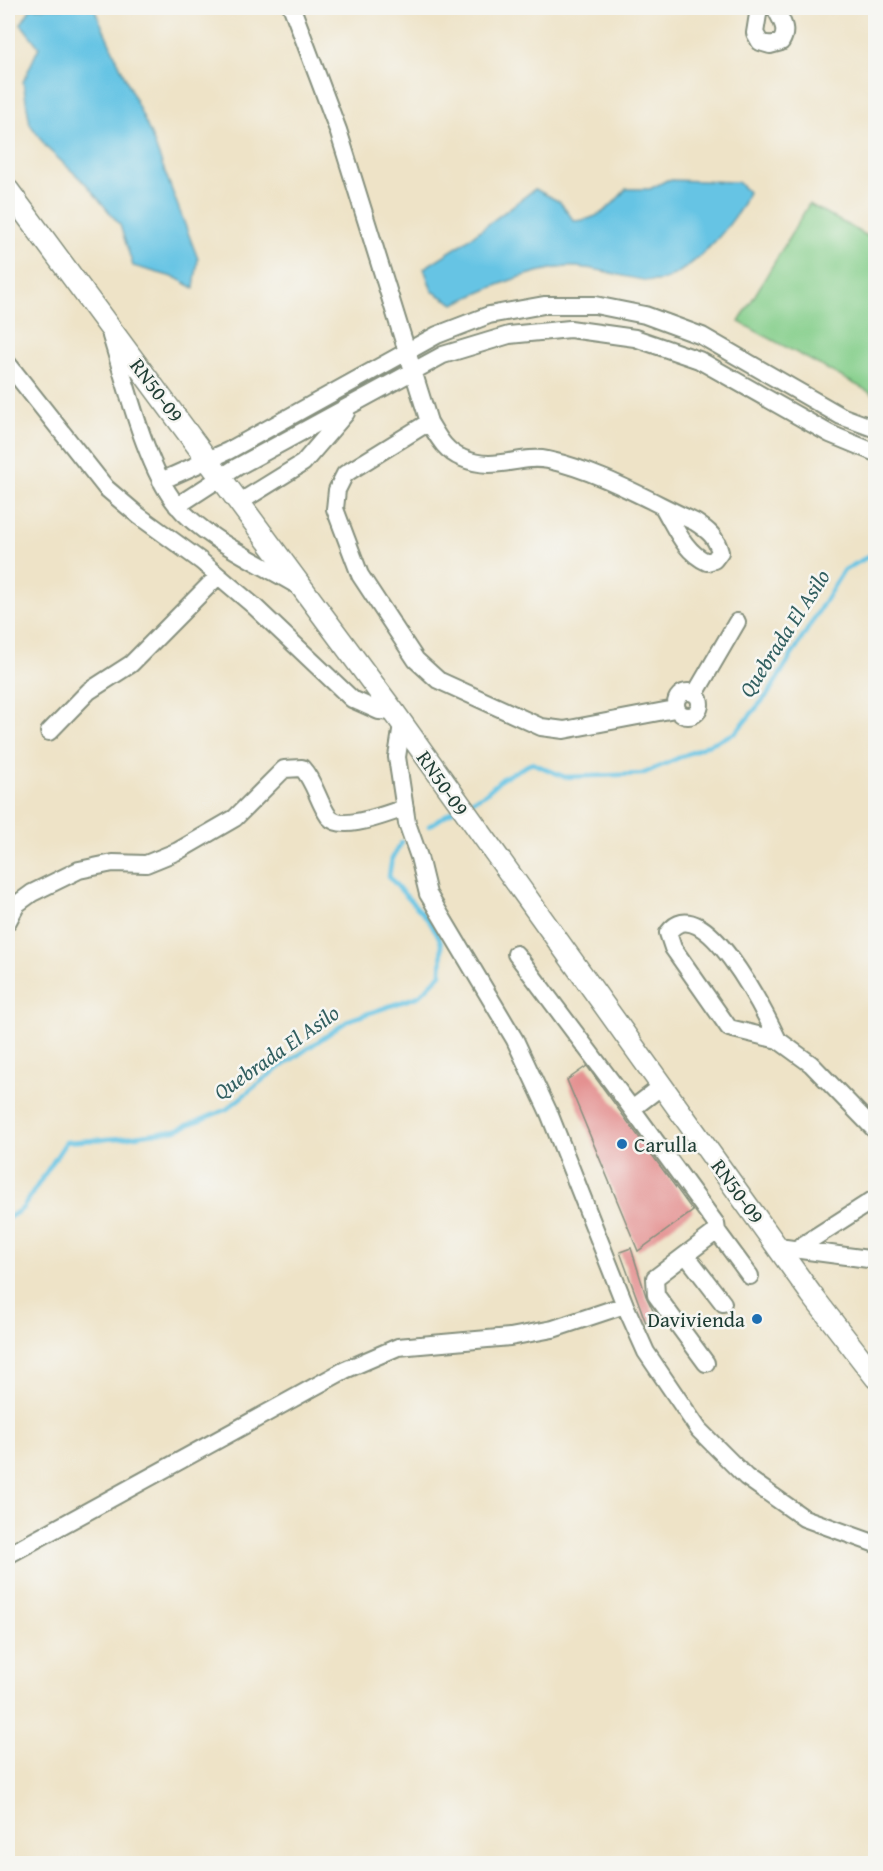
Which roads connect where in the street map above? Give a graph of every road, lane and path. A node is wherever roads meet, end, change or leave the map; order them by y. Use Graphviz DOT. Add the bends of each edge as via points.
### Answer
graph roads {
  1 [pos="292,8"];
  2 [pos="759,8"];
  3 [pos="775,8"];
  4 [pos="8,190"];
  5 [pos="107,324"];
  6 [pos="408,350"];
  7 [pos="8,364"];
  8 [pos="413,372"];
  9 [pos="352,406"];
  10 [pos="429,422"];
  11 [pos="876,429"];
  12 [pos="876,453"];
  13 [pos="209,460"];
  14 [pos="222,477"];
  15 [pos="161,481"];
  16 [pos="240,502"];
  17 [pos="177,506"];
  18 [pos="663,507"];
  19 [pos="218,576"];
  20 [pos="301,587"];
  21 [pos="737,622"];
  22 [pos="398,718"];
  23 [pos="48,732"];
  24 [pos="405,808"];
  25 [pos="8,921"];
  26 [pos="516,954"];
  27 [pos="778,1040"];
  28 [pos="662,1086"];
  29 [pos="632,1109"];
  30 [pos="876,1131"];
  31 [pos="876,1198"];
  32 [pos="717,1231"];
  33 [pos="786,1249"];
  34 [pos="876,1250"];
  35 [pos="686,1255"];
  36 [pos="858,1257"];
  37 [pos="876,1260"];
  38 [pos="750,1276"];
  39 [pos="723,1303"];
  40 [pos="625,1305"];
  41 [pos="706,1363"];
  42 [pos="876,1378"];
  43 [pos="876,1544"];
  44 [pos="8,1555"];
  1 -- 6 [label="street" via="338,130"];
  2 -- 3 [label="street" via="755,33 759,42 770,45 781,42 785,35"];
  4 -- 5 [label="main road, RN50-09"];
  5 -- 13 [label="main road, RN50-09"];
  5 -- 15 [label="street"];
  6 -- 8 [label="street"];
  6 -- 11 [label="street" via="489,315 544,305 595,305 645,315 702,336 841,416"];
  6 -- 13 [label="street"];
  7 -- 19 [label="street" via="106,488"];
  8 -- 9 [label="street"];
  8 -- 10 [label="street"];
  8 -- 12 [label="street" via="443,355 509,335 570,329 635,338 699,360 830,434"];
  9 -- 14 [label="street"];
  9 -- 16 [label="street" via="303,463"];
  10 -- 18 [label="street" via="442,445 461,458 485,465 544,459 593,475"];
  10 -- 21 [label="street" via="345,474 337,490 335,509 360,575 416,660 438,680 541,728 564,730 675,709 679,695 695,694"];
  13 -- 14 [label="main road, RN50-09"];
  13 -- 15 [label="street"];
  14 -- 16 [label="main road, RN50-09"];
  14 -- 17 [label="street"];
  15 -- 17 [label="street"];
  16 -- 20 [label="main road, RN50-09"];
  17 -- 20 [label="street" via="225,543"];
  19 -- 22 [label="street" via="352,699"];
  19 -- 23 [label="street" via="131,664 89,691"];
  20 -- 22 [label="main road, RN50-09"];
  22 -- 24 [label="street" via="397,757"];
  22 -- 28 [label="main road, RN50-09"];
  24 -- 25 [label="street" via="338,824 330,818 302,768 284,769 235,818 178,851 146,864 113,863 79,870 25,898"];
  24 -- 40 [label="street" via="428,894 514,1040 549,1113"];
  26 -- 29 [label="street"];
  27 -- 27 [label="street" via="729,1028 673,948 668,933 671,928 696,923 714,936 761,1005"];
  27 -- 30 [label="street" via="811,1064"];
  28 -- 29 [label="street"];
  28 -- 33 [label="main road, RN50-09"];
  29 -- 32 [label="street" via="716,1224"];
  31 -- 33 [label="street"];
  32 -- 35 [label="street"];
  32 -- 38 [label="street"];
  33 -- 36 [label="street"];
  33 -- 42 [label="main road, RN50-09"];
  34 -- 36 [label="street"];
  35 -- 39 [label="street"];
  35 -- 41 [label="street" via="655,1278 654,1287"];
  36 -- 37 [label="street"];
  40 -- 43 [label="street" via="646,1352 699,1430 746,1478 804,1518"];
  40 -- 44 [label="street" via="543,1331 398,1347 345,1370"];
}
